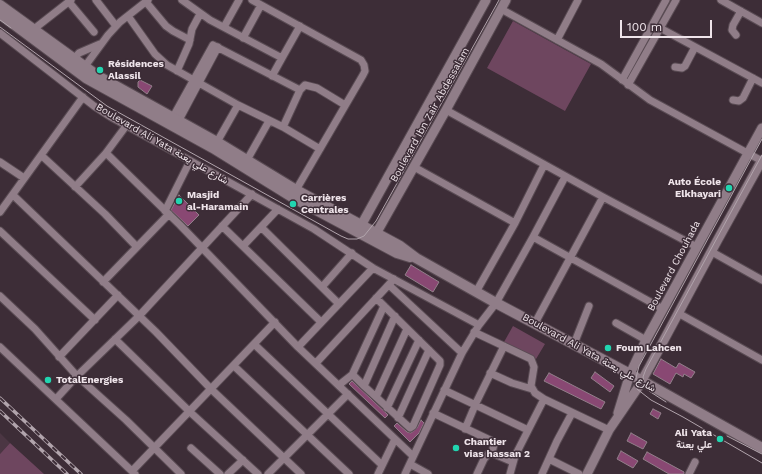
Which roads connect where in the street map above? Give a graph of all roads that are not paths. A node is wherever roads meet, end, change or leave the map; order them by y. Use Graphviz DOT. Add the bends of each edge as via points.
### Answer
graph roads {
  1 [pos="96,0"];
  2 [pos="182,0"];
  3 [pos="239,0"];
  4 [pos="252,0"];
  5 [pos="486,0"];
  6 [pos="506,0"];
  7 [pos="578,0"];
  8 [pos="666,0"];
  9 [pos="676,0"];
  10 [pos="722,0"];
  11 [pos="70,1"];
  12 [pos="147,1"];
  13 [pos="0,5"];
  14 [pos="262,5"];
  15 [pos="501,9"];
  16 [pos="741,11"];
  17 [pos="0,14"];
  18 [pos="200,14"];
  19 [pos="128,16"];
  20 [pos="762,23"];
  21 [pos="116,26"];
  22 [pos="300,26"];
  23 [pos="224,27"];
  24 [pos="660,28"];
  25 [pos="34,29"];
  26 [pos="94,32"];
  27 [pos="1,35"];
  28 [pos="736,35"];
  29 [pos="243,38"];
  30 [pos="190,40"];
  31 [pos="557,40"];
  32 [pos="101,44"];
  33 [pos="695,47"];
  34 [pos="282,58"];
  35 [pos="71,62"];
  36 [pos="675,67"];
  37 [pos="83,70"];
  38 [pos="177,71"];
  39 [pos="272,76"];
  40 [pos="753,78"];
  41 [pos="622,80"];
  42 [pos="196,81"];
  43 [pos="762,83"];
  44 [pos="628,85"];
  45 [pos="300,90"];
  46 [pos="83,97"];
  47 [pos="733,100"];
  48 [pos="238,105"];
  49 [pos="345,105"];
  50 [pos="446,110"];
  51 [pos="176,118"];
  52 [pos="269,120"];
  53 [pos="126,126"];
  54 [pos="283,127"];
  55 [pos="762,128"];
  56 [pos="217,142"];
  57 [pos="320,149"];
  58 [pos="106,153"];
  59 [pos="747,153"];
  60 [pos="41,155"];
  61 [pos="247,160"];
  62 [pos="190,161"];
  63 [pos="762,161"];
  64 [pos="0,162"];
  65 [pos="544,165"];
  66 [pos="414,167"];
  67 [pos="565,177"];
  68 [pos="24,178"];
  69 [pos="76,187"];
  70 [pos="296,190"];
  71 [pos="252,194"];
  72 [pos="12,195"];
  73 [pos="603,197"];
  74 [pos="278,209"];
  75 [pos="0,212"];
  76 [pos="167,212"];
  77 [pos="515,223"];
  78 [pos="222,226"];
  79 [pos="261,227"];
  80 [pos="359,229"];
  81 [pos="0,232"];
  82 [pos="374,237"];
  83 [pos="533,237"];
  84 [pos="243,246"];
  85 [pos="137,247"];
  86 [pos="697,247"];
  87 [pos="203,248"];
  88 [pos="712,252"];
  89 [pos="352,253"];
  90 [pos="570,258"];
  91 [pos="373,268"];
  92 [pos="762,280"];
  93 [pos="104,282"];
  94 [pos="392,282"];
  95 [pos="322,287"];
  96 [pos="476,292"];
  97 [pos="118,295"];
  98 [pos="0,296"];
  99 [pos="376,298"];
  100 [pos="496,303"];
  101 [pos="339,304"];
  102 [pos="384,306"];
  103 [pos="589,306"];
  104 [pos="663,309"];
  105 [pos="678,313"];
  106 [pos="139,316"];
  107 [pos="395,316"];
  108 [pos="95,320"];
  109 [pos="275,322"];
  110 [pos="321,322"];
  111 [pos="535,323"];
  112 [pos="616,323"];
  113 [pos="479,324"];
  114 [pos="407,329"];
  115 [pos="474,332"];
  116 [pos="115,339"];
  117 [pos="419,340"];
  118 [pos="646,340"];
  119 [pos="254,344"];
  120 [pos="574,344"];
  121 [pos="298,346"];
  122 [pos="504,346"];
  123 [pos="0,347"];
  124 [pos="429,350"];
  125 [pos="462,353"];
  126 [pos="59,357"];
  127 [pos="762,360"];
  128 [pos="316,363"];
  129 [pos="234,366"];
  130 [pos="490,373"];
  131 [pos="353,374"];
  132 [pos="630,374"];
  133 [pos="77,376"];
  134 [pos="642,381"];
  135 [pos="339,385"];
  136 [pos="364,386"];
  137 [pos="211,389"];
  138 [pos="532,389"];
  139 [pos="444,390"];
  140 [pos="348,394"];
  141 [pos="376,397"];
  142 [pos="56,399"];
  143 [pos="544,399"];
  144 [pos="475,405"];
  145 [pos="387,408"];
  146 [pos="190,412"];
  147 [pos="572,413"];
  148 [pos="328,414"];
  149 [pos="433,414"];
  150 [pos="398,418"];
  151 [pos="616,418"];
  152 [pos="465,429"];
  153 [pos="528,430"];
  154 [pos="609,430"];
  155 [pos="307,435"];
  156 [pos="395,439"];
  157 [pos="155,448"];
  158 [pos="191,448"];
  159 [pos="762,448"];
  160 [pos="492,453"];
  161 [pos="413,456"];
  162 [pos="284,458"];
  163 [pos="549,459"];
  164 [pos="243,460"];
  165 [pos="513,462"];
  166 [pos="695,462"];
  167 [pos="410,464"];
  168 [pos="382,465"];
  169 [pos="134,473"];
  170 [pos="181,474"];
  171 [pos="220,474"];
  172 [pos="228,474"];
  173 [pos="258,474"];
  174 [pos="268,474"];
  175 [pos="300,474"];
  176 [pos="349,474"];
  177 [pos="378,474"];
  178 [pos="405,474"];
  179 [pos="428,474"];
  180 [pos="477,474"];
  181 [pos="510,474"];
  182 [pos="542,474"];
  183 [pos="579,474"];
  184 [pos="587,474"];
  185 [pos="689,474"];
  1 -- 21 [label="street"];
  2 -- 18 [label="street"];
  3 -- 23 [label="street"];
  4 -- 14 [label="street"];
  5 -- 80 [label="street, Boulevard Ibn Zair Abdessalam"];
  6 -- 15 [label="street, Boulevard Ibn Zair Abdessalam"];
  7 -- 31 [label="street"];
  8 -- 41 [label="street"];
  9 -- 24 [label="street"];
  10 -- 16 [label="street"];
  11 -- 25 [label="street"];
  11 -- 26 [label="street"];
  12 -- 19 [label="street"];
  12 -- 30 [label="street" via="166,26"];
  13 -- 25 [label="main road, Boulevard Ali Yata شارع علي يعتة"];
  14 -- 22 [label="street"];
  14 -- 29 [label="street"];
  15 -- 31 [label="street"];
  15 -- 50 [label="street, Boulevard Ibn Zair Abdessalam"];
  16 -- 20 [label="street"];
  16 -- 28 [label="street" via="733,25 732,30"];
  17 -- 35 [label="main road, Boulevard Ali Yata شارع علي يعتة"];
  18 -- 23 [label="street"];
  18 -- 30 [label="street" via="192,29"];
  19 -- 21 [label="street"];
  19 -- 38 [label="street" via="155,54"];
  21 -- 32 [label="street"];
  22 -- 34 [label="street"];
  22 -- 49 [label="street" via="361,60 364,65 365,71"];
  23 -- 29 [label="street"];
  24 -- 33 [label="street"];
  24 -- 44 [label="street"];
  25 -- 35 [label="main road, Boulevard Ali Yata شارع علي يعتة"];
  27 -- 46 [label="street, Boulevard Ali Yata شارع علي يعتة"];
  29 -- 34 [label="street"];
  30 -- 38 [label="street"];
  31 -- 41 [label="street" via="600,64"];
  32 -- 35 [label="street" via="79,53"];
  32 -- 37 [label="street"];
  33 -- 36 [label="street" via="685,66"];
  33 -- 40 [label="street"];
  34 -- 39 [label="street"];
  35 -- 37 [label="main road, Boulevard Ali Yata شارع علي يعتة"];
  37 -- 51 [label="main road, Boulevard Ali Yata شارع علي يعتة"];
  37 -- 80 [label="main road, Boulevard Ali Yata شارع علي يعتة" via="94,83 213,148 292,196"];
  38 -- 42 [label="street"];
  39 -- 42 [label="street" via="218,47"];
  39 -- 45 [label="street"];
  40 -- 43 [label="street"];
  40 -- 47 [label="street" via="743,98 739,101"];
  41 -- 44 [label="street"];
  42 -- 48 [label="street"];
  42 -- 51 [label="street"];
  44 -- 59 [label="street" via="650,100"];
  45 -- 49 [label="street" via="305,85 312,86"];
  45 -- 54 [label="street"];
  46 -- 53 [label="street, Boulevard Ali Yata شارع علي يعتة"];
  46 -- 60 [label="street"];
  48 -- 52 [label="street"];
  48 -- 56 [label="street"];
  49 -- 57 [label="street"];
  50 -- 65 [label="street"];
  50 -- 66 [label="street, Boulevard Ibn Zair Abdessalam"];
  51 -- 56 [label="main road, Boulevard Ali Yata شارع علي يعتة"];
  52 -- 54 [label="street"];
  52 -- 61 [label="street"];
  53 -- 58 [label="street"];
  53 -- 62 [label="street, Boulevard Ali Yata شارع علي يعتة"];
  54 -- 57 [label="street"];
  55 -- 59 [label="street, Boulevard Chouhada"];
  56 -- 61 [label="main road, Boulevard Ali Yata شارع علي يعتة"];
  57 -- 70 [label="street"];
  58 -- 69 [label="street"];
  58 -- 76 [label="street"];
  59 -- 63 [label="street"];
  59 -- 86 [label="street, Boulevard Chouhada"];
  60 -- 68 [label="street"];
  60 -- 69 [label="street"];
  61 -- 70 [label="main road, Boulevard Ali Yata شارع علي يعتة"];
  62 -- 71 [label="street, Boulevard Ali Yata شارع علي يعتة"];
  62 -- 76 [label="street"];
  63 -- 88 [label="street, Boulevard Chouhada"];
  64 -- 68 [label="street"];
  65 -- 67 [label="street"];
  65 -- 77 [label="street"];
  66 -- 77 [label="street"];
  66 -- 82 [label="street, Boulevard Ibn Zair Abdessalam"];
  67 -- 73 [label="street"];
  67 -- 83 [label="street"];
  68 -- 72 [label="street"];
  69 -- 85 [label="street"];
  70 -- 80 [label="main road, Boulevard Ali Yata شارع علي يعتة"];
  71 -- 74 [label="street, Boulevard Ali Yata شارع علي يعتة"];
  71 -- 78 [label="street"];
  72 -- 75 [label="street"];
  72 -- 93 [label="street"];
  73 -- 86 [label="street"];
  73 -- 90 [label="street"];
  74 -- 79 [label="street"];
  74 -- 89 [label="street, Boulevard Ali Yata شارع علي يعتة"];
  76 -- 85 [label="street"];
  76 -- 87 [label="street"];
  77 -- 96 [label="street"];
  78 -- 84 [label="street"];
  78 -- 87 [label="street"];
  79 -- 84 [label="street"];
  79 -- 95 [label="street"];
  80 -- 82 [label="main road, Boulevard Ali Yata شارع علي يعتة"];
  81 -- 108 [label="street"];
  82 -- 96 [label="main road, Boulevard Ali Yata شارع علي يعتة" via="400,246"];
  83 -- 90 [label="street"];
  83 -- 100 [label="street"];
  84 -- 110 [label="street"];
  85 -- 93 [label="street"];
  86 -- 104 [label="street, Boulevard Chouhada"];
  87 -- 106 [label="street"];
  87 -- 109 [label="street"];
  88 -- 92 [label="street"];
  88 -- 105 [label="street, Boulevard Chouhada"];
  89 -- 91 [label="street, Boulevard Ali Yata شارع علي يعتة"];
  89 -- 95 [label="street"];
  90 -- 104 [label="street"];
  90 -- 111 [label="street"];
  91 -- 94 [label="street, Boulevard Ali Yata شارع علي يعتة"];
  91 -- 101 [label="street"];
  93 -- 97 [label="street"];
  94 -- 99 [label="street"];
  94 -- 113 [label="street, Boulevard Ali Yata شارع علي يعتة"];
  94 -- 125 [label="street"];
  95 -- 101 [label="street"];
  96 -- 100 [label="main road, Boulevard Ali Yata شارع علي يعتة"];
  97 -- 106 [label="street"];
  97 -- 108 [label="street"];
  98 -- 126 [label="street" via="35,329"];
  99 -- 102 [label="street"];
  99 -- 128 [label="street"];
  100 -- 111 [label="main road, Boulevard Ali Yata شارع علي يعتة"];
  100 -- 113 [label="street"];
  101 -- 110 [label="street"];
  102 -- 107 [label="street"];
  102 -- 131 [label="street"];
  103 -- 120 [label="street"];
  104 -- 118 [label="street, Boulevard Chouhada"];
  105 -- 127 [label="street"];
  105 -- 134 [label="street, Boulevard Chouhada"];
  106 -- 116 [label="street"];
  106 -- 137 [label="street"];
  107 -- 114 [label="street"];
  107 -- 136 [label="street"];
  108 -- 126 [label="street"];
  109 -- 119 [label="street"];
  109 -- 121 [label="street"];
  110 -- 121 [label="street"];
  111 -- 120 [label="main road, Boulevard Ali Yata شارع علي يعتة"];
  112 -- 118 [label="street"];
  113 -- 115 [label="street"];
  114 -- 117 [label="street"];
  114 -- 141 [label="street"];
  115 -- 122 [label="street"];
  115 -- 125 [label="street"];
  116 -- 133 [label="street"];
  116 -- 146 [label="street"];
  117 -- 124 [label="street"];
  117 -- 145 [label="street"];
  118 -- 132 [label="street, Boulevard Chouhada"];
  119 -- 129 [label="street"];
  119 -- 148 [label="street"];
  120 -- 132 [label="main road, Boulevard Ali Yata شارع علي يعتة"];
  121 -- 128 [label="street"];
  122 -- 130 [label="street"];
  122 -- 138 [label="street" via="531,359 534,367"];
  123 -- 142 [label="street"];
  124 -- 150 [label="street"];
  124 -- 150 [label="street" via="440,360 440,365 412,426 410,428"];
  125 -- 139 [label="street"];
  126 -- 133 [label="street"];
  128 -- 135 [label="street"];
  129 -- 137 [label="street"];
  129 -- 155 [label="street"];
  130 -- 138 [label="street"];
  130 -- 144 [label="street"];
  131 -- 135 [label="street"];
  131 -- 136 [label="street"];
  132 -- 134 [label="main road, Boulevard Ali Yata شارع علي يعتة"];
  132 -- 151 [label="street, Boulevard Chouhada"];
  133 -- 142 [label="street"];
  133 -- 157 [label="street"];
  134 -- 151 [label="street, Boulevard Chouhada"];
  134 -- 159 [label="main road, Boulevard Ali Yata شارع علي يعتة"];
  135 -- 140 [label="street"];
  136 -- 141 [label="street"];
  137 -- 146 [label="street"];
  137 -- 162 [label="street"];
  138 -- 143 [label="street"];
  139 -- 144 [label="street"];
  139 -- 149 [label="street"];
  140 -- 148 [label="street"];
  140 -- 156 [label="street"];
  141 -- 145 [label="street"];
  142 -- 169 [label="street"];
  143 -- 147 [label="street"];
  143 -- 153 [label="street"];
  144 -- 152 [label="street"];
  144 -- 153 [label="street"];
  145 -- 150 [label="street"];
  146 -- 157 [label="street"];
  146 -- 164 [label="street"];
  147 -- 154 [label="street"];
  147 -- 163 [label="street"];
  148 -- 155 [label="street"];
  148 -- 168 [label="street"];
  149 -- 152 [label="street"];
  149 -- 161 [label="street"];
  151 -- 154 [label="street, Boulevard Chouhada"];
  152 -- 160 [label="street" via="492,441"];
  153 -- 165 [label="street"];
  154 -- 184 [label="street, Boulevard Chouhada"];
  155 -- 162 [label="street"];
  155 -- 176 [label="street"];
  156 -- 161 [label="street"];
  156 -- 168 [label="street"];
  157 -- 169 [label="street"];
  157 -- 170 [label="street"];
  158 -- 171 [label="street"];
  160 -- 165 [label="street"];
  160 -- 180 [label="street" via="484,459"];
  161 -- 167 [label="street"];
  162 -- 174 [label="street"];
  162 -- 175 [label="street"];
  163 -- 182 [label="street"];
  163 -- 183 [label="street"];
  164 -- 172 [label="street"];
  164 -- 173 [label="street"];
  165 -- 181 [label="street"];
  166 -- 185 [label="street"];
  167 -- 178 [label="street"];
  167 -- 179 [label="street"];
  168 -- 177 [label="street"];
}
